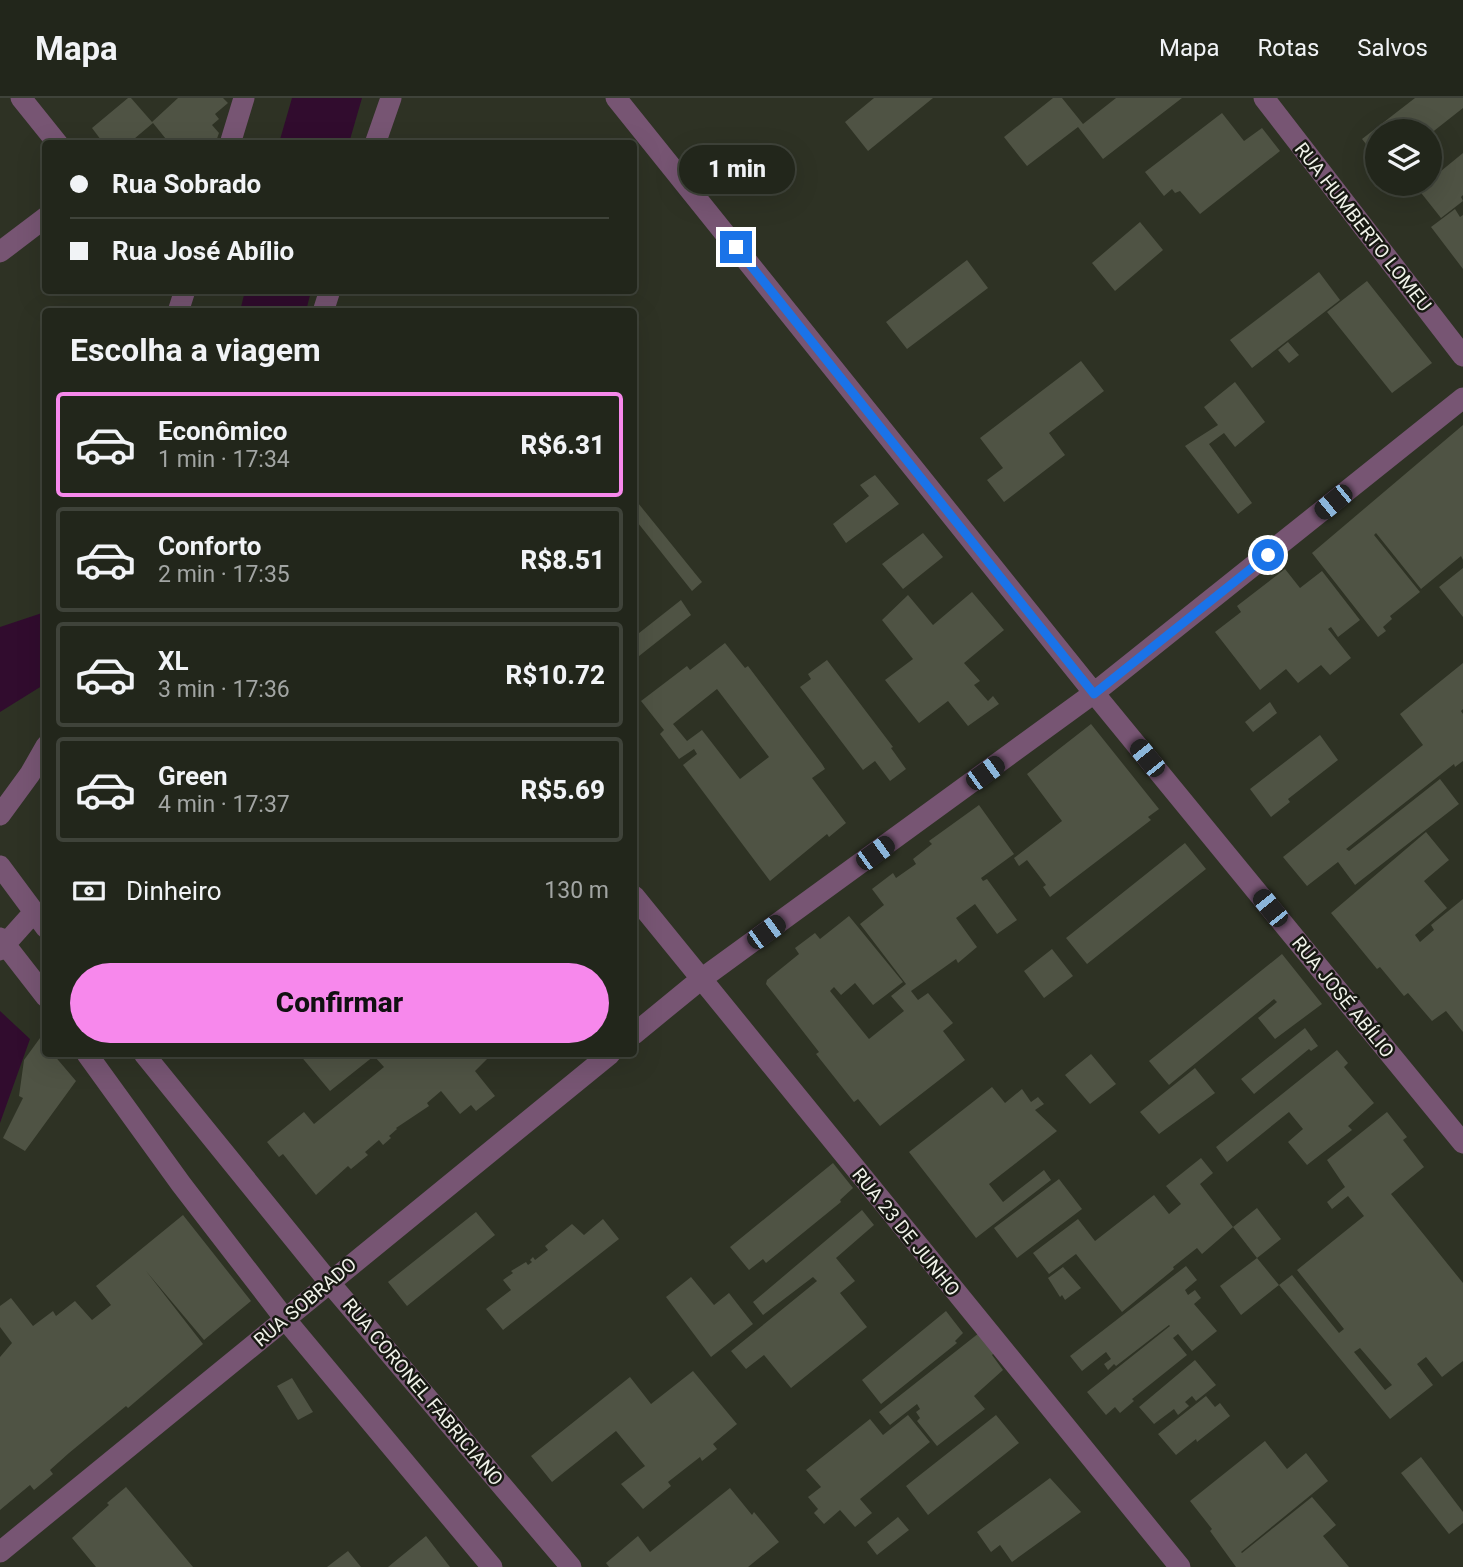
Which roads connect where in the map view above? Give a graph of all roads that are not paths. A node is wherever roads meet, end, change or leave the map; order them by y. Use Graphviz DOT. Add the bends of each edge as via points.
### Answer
graph roads {
  1 [pos="21,98"];
  2 [pos="244,98"];
  3 [pos="391,98"];
  4 [pos="616,98"];
  5 [pos="1264,98"];
  6 [pos="55,140"];
  7 [pos="231,140"];
  8 [pos="376,140"];
  9 [pos="42,220"];
  10 [pos="0,252"];
  11 [pos="1463,356"];
  12 [pos="1463,398"];
  13 [pos="1094,694"];
  14 [pos="42,754"];
  15 [pos="0,815"];
  16 [pos="0,866"];
  17 [pos="637,900"];
  18 [pos="40,920"];
  19 [pos="2,944"];
  20 [pos="700,980"];
  21 [pos="42,990"];
  22 [pos="637,1032"];
  23 [pos="89,1057"];
  24 [pos="146,1057"];
  25 [pos="606,1057"];
  26 [pos="1463,1143"];
  27 [pos="329,1282"];
  28 [pos="285,1319"];
  29 [pos="0,1552"];
  30 [pos="492,1567"];
  31 [pos="571,1567"];
  32 [pos="1180,1567"];
  1 -- 6 [label="street"];
  2 -- 7 [label="street"];
  3 -- 8 [label="street"];
  4 -- 13 [label="street, RUA JOSÉ ABÍLIO"];
  5 -- 11 [label="street, RUA HUMBERTO LOMEU"];
  9 -- 10 [label="street"];
  12 -- 13 [label="street"];
  13 -- 20 [label="street"];
  13 -- 26 [label="street, RUA JOSÉ ABÍLIO"];
  14 -- 15 [label="street"];
  16 -- 18 [label="street"];
  17 -- 20 [label="street, RUA 23 DE JUNHO"];
  18 -- 19 [label="street"];
  19 -- 21 [label="street"];
  20 -- 22 [label="street"];
  20 -- 32 [label="street, RUA 23 DE JUNHO"];
  23 -- 28 [label="street"];
  24 -- 27 [label="street, RUA CORONEL FABRICIANO"];
  25 -- 27 [label="street, RUA SOBRADO"];
  27 -- 28 [label="street, RUA SOBRADO"];
  27 -- 31 [label="street, RUA CORONEL FABRICIANO"];
  28 -- 29 [label="street, RUA SOBRADO"];
  28 -- 30 [label="street"];
}
